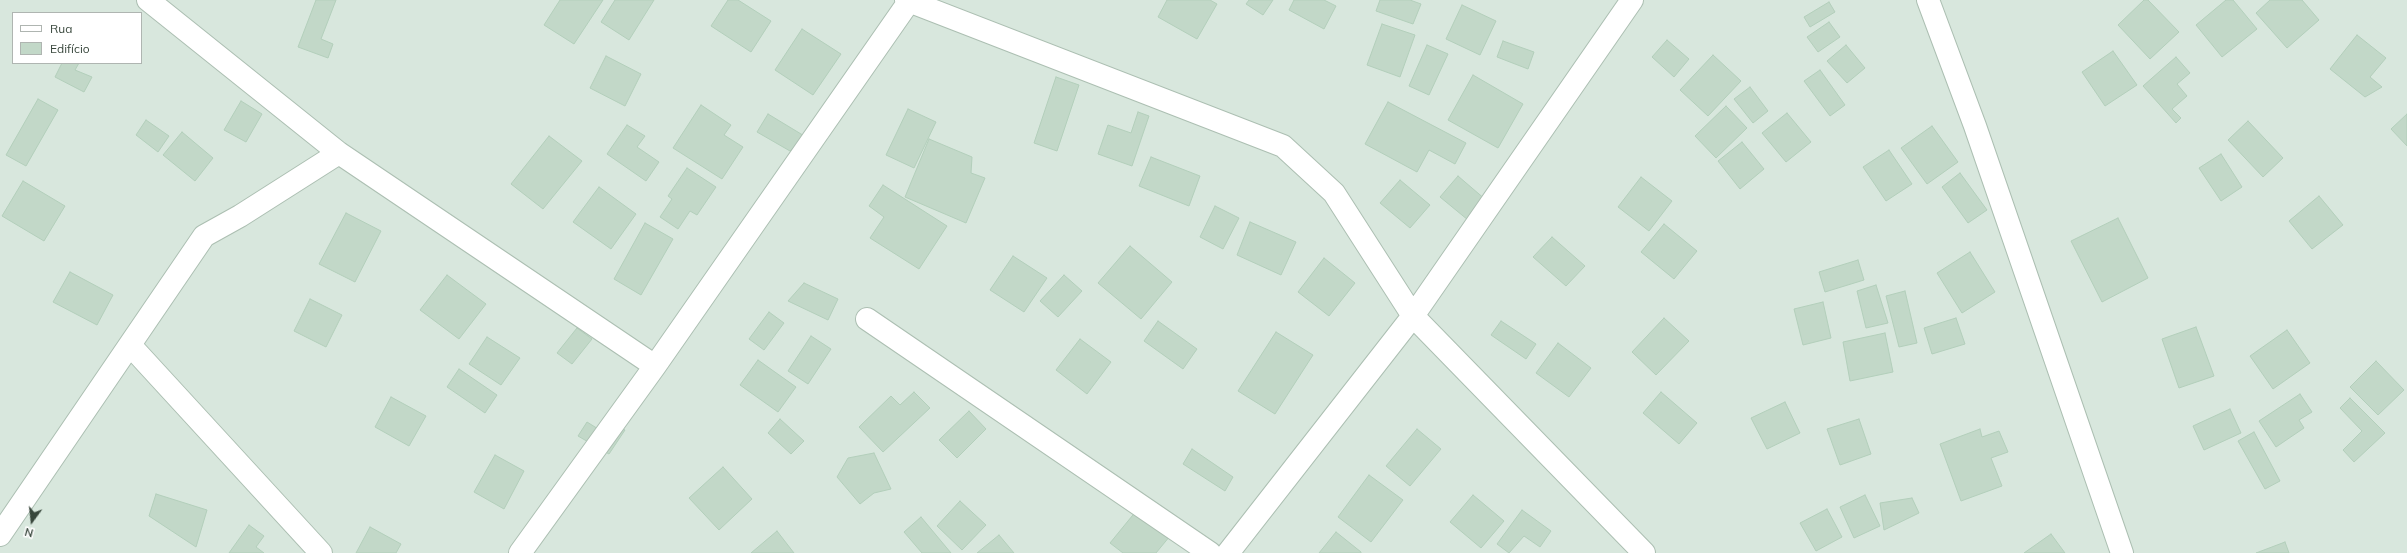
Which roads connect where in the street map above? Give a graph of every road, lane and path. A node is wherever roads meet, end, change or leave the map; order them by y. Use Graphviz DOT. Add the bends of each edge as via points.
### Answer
graph roads {
  1 [pos="1632,0"];
  2 [pos="1928,0"];
  3 [pos="150,1"];
  4 [pos="907,1"];
  5 [pos="339,153"];
  6 [pos="1413,316"];
  7 [pos="867,319"];
  8 [pos="130,345"];
  9 [pos="655,366"];
  10 [pos="0,535"];
  11 [pos="321,553"];
  12 [pos="520,553"];
  13 [pos="1210,553"];
  14 [pos="1228,553"];
  15 [pos="1644,553"];
  16 [pos="2122,553"];
  1 -- 6 [label="street"];
  2 -- 16 [label="street" via="1975,126"];
  3 -- 5 [label="street"];
  4 -- 6 [label="street" via="1283,146 1334,193"];
  4 -- 9 [label="street"];
  5 -- 8 [label="street" via="204,236"];
  5 -- 9 [label="street"];
  6 -- 14 [label="street"];
  6 -- 15 [label="street"];
  7 -- 13 [label="street"];
  8 -- 10 [label="street"];
  8 -- 11 [label="street"];
  9 -- 12 [label="street"];
}
